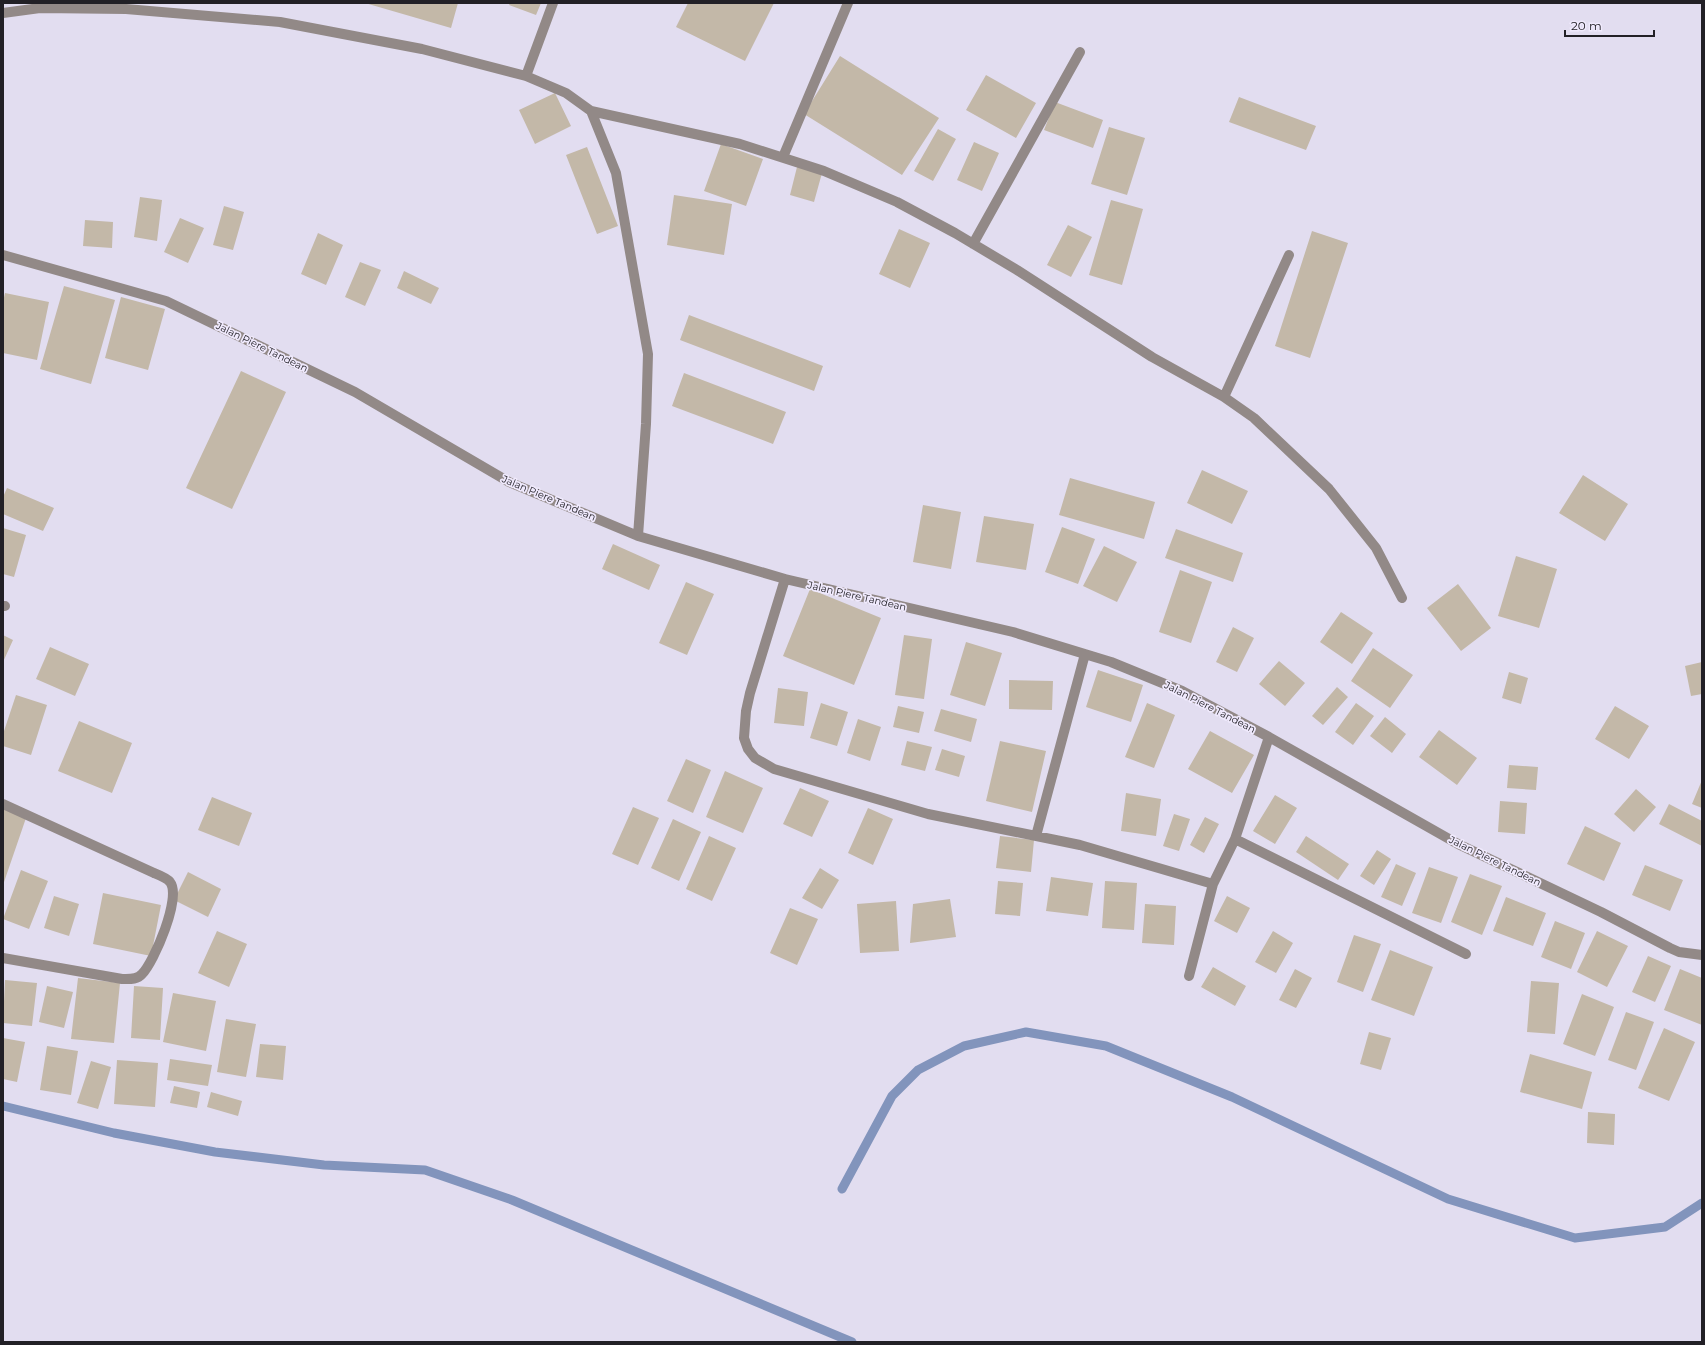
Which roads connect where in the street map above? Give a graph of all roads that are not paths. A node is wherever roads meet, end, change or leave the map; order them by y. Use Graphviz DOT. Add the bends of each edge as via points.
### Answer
graph roads {
  1 [pos="553,3"];
  2 [pos="848,3"];
  3 [pos="3,13"];
  4 [pos="1080,52"];
  5 [pos="526,76"];
  6 [pos="591,111"];
  7 [pos="783,157"];
  8 [pos="972,244"];
  9 [pos="3,255"];
  10 [pos="1289,255"];
  11 [pos="1224,397"];
  12 [pos="638,536"];
  13 [pos="785,579"];
  14 [pos="1402,598"];
  15 [pos="1085,654"];
  16 [pos="1269,737"];
  17 [pos="3,804"];
  18 [pos="1036,836"];
  19 [pos="1235,839"];
  20 [pos="1213,884"];
  21 [pos="1466,954"];
  22 [pos="1702,956"];
  23 [pos="3,958"];
  24 [pos="1189,976"];
  1 -- 5 [label="street"];
  2 -- 7 [label="street"];
  3 -- 5 [label="street" via="40,8 126,9 280,22 422,49"];
  4 -- 8 [label="street"];
  5 -- 6 [label="street" via="566,93"];
  6 -- 7 [label="street" via="740,144"];
  6 -- 12 [label="street" via="616,173 648,354"];
  7 -- 8 [label="street" via="824,171 897,202"];
  8 -- 11 [label="street" via="1152,357"];
  9 -- 12 [label="street, Jalan Piere Tandean" via="166,301 355,392 509,482"];
  10 -- 11 [label="street"];
  11 -- 14 [label="street" via="1254,418 1329,489 1376,548"];
  12 -- 13 [label="street, Jalan Piere Tandean"];
  13 -- 15 [label="street, Jalan Piere Tandean" via="1013,632"];
  13 -- 18 [label="street" via="746,711 744,738 755,758 774,769 928,814"];
  15 -- 16 [label="street, Jalan Piere Tandean" via="1182,691"];
  15 -- 18 [label="street"];
  16 -- 19 [label="street"];
  16 -- 22 [label="street, Jalan Piere Tandean" via="1458,844 1670,948"];
  17 -- 23 [label="street" via="169,880 173,888 166,927 146,970 136,978 122,979"];
  18 -- 20 [label="street"];
  19 -- 20 [label="street"];
  19 -- 21 [label="street"];
  20 -- 24 [label="street"];
}
